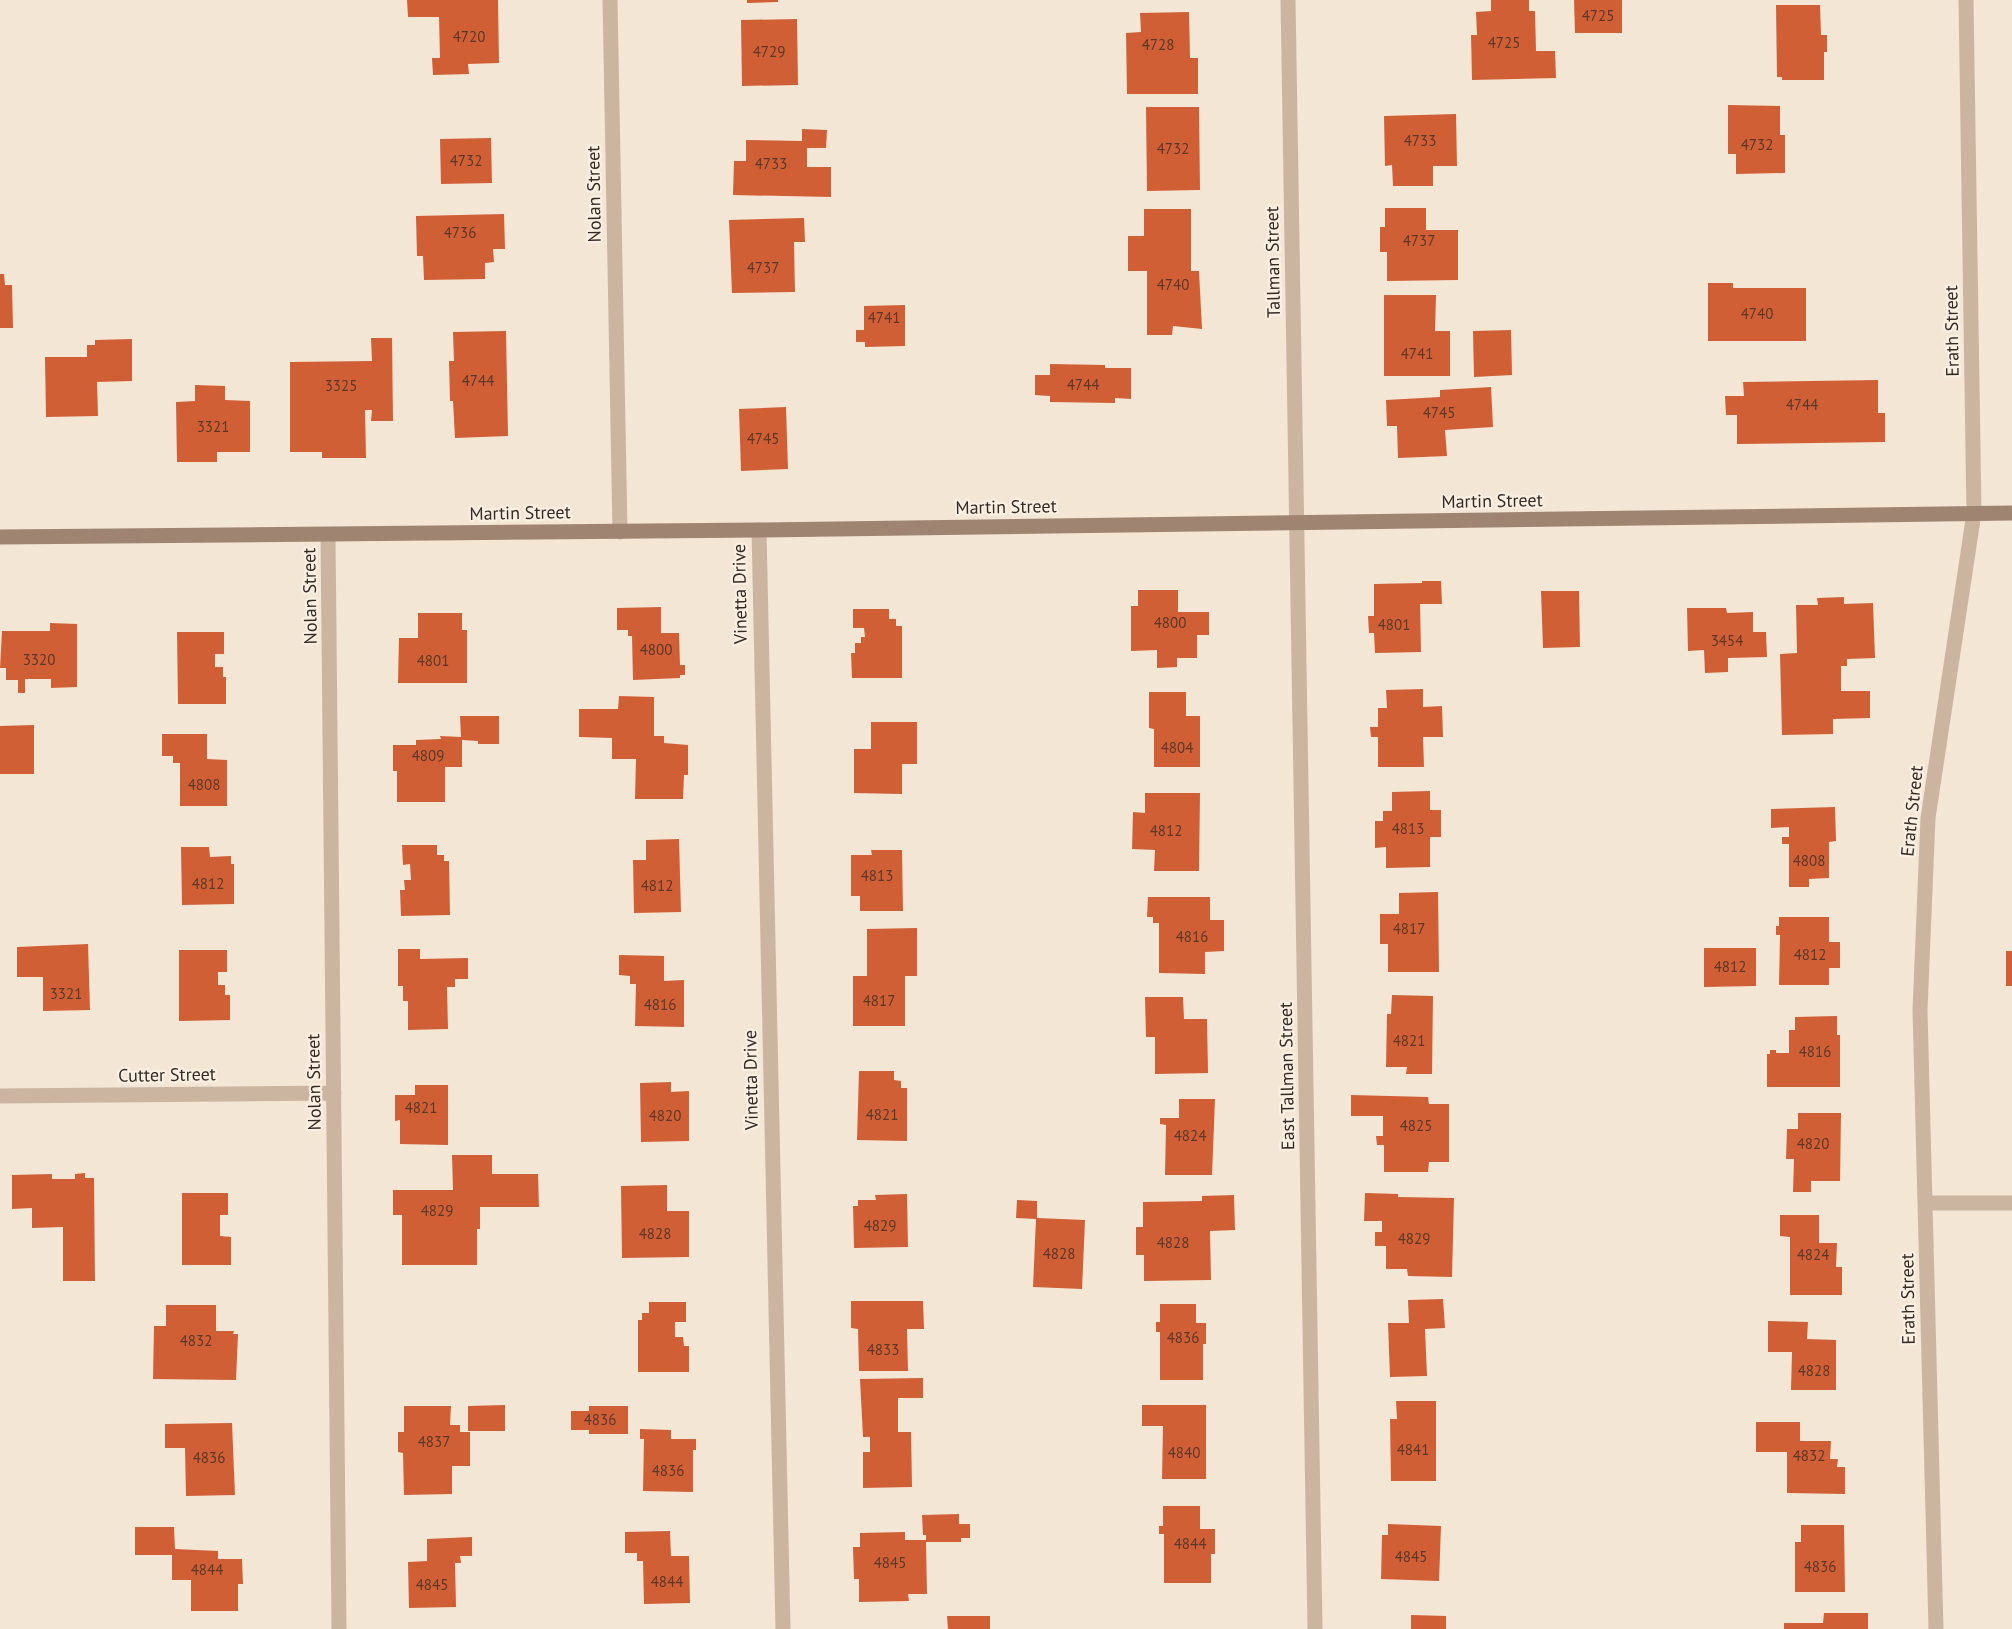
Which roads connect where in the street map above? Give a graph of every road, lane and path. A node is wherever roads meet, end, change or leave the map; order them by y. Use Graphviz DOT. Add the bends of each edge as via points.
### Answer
graph roads {
  1 [pos="610,0"];
  2 [pos="1288,0"];
  3 [pos="1966,0"];
  4 [pos="1974,513"];
  5 [pos="2012,513"];
  6 [pos="1298,523"];
  7 [pos="759,530"];
  8 [pos="620,532"];
  9 [pos="328,535"];
  10 [pos="0,537"];
  11 [pos="334,1093"];
  12 [pos="0,1096"];
  13 [pos="1925,1203"];
  14 [pos="2012,1203"];
  15 [pos="339,1629"];
  16 [pos="783,1629"];
  17 [pos="1315,1629"];
  18 [pos="1936,1629"];
  1 -- 8 [label="street, Nolan Street"];
  2 -- 6 [label="street, Tallman Street"];
  3 -- 4 [label="street, Erath Street"];
  4 -- 5 [label="street, Martin Street"];
  4 -- 6 [label="street, Martin Street"];
  4 -- 13 [label="street, Erath Street" via="1928,818 1920,1010"];
  6 -- 7 [label="street, Martin Street"];
  6 -- 17 [label="street, East Tallman Street"];
  7 -- 8 [label="street, Martin Street"];
  7 -- 16 [label="street, Vinetta Drive"];
  8 -- 9 [label="street, Martin Street"];
  9 -- 10 [label="street, Martin Street"];
  9 -- 11 [label="street, Nolan Street"];
  11 -- 12 [label="street, Cutter Street"];
  11 -- 15 [label="street, Nolan Street"];
  13 -- 14 [label="street"];
  13 -- 18 [label="street, Erath Street"];
}
